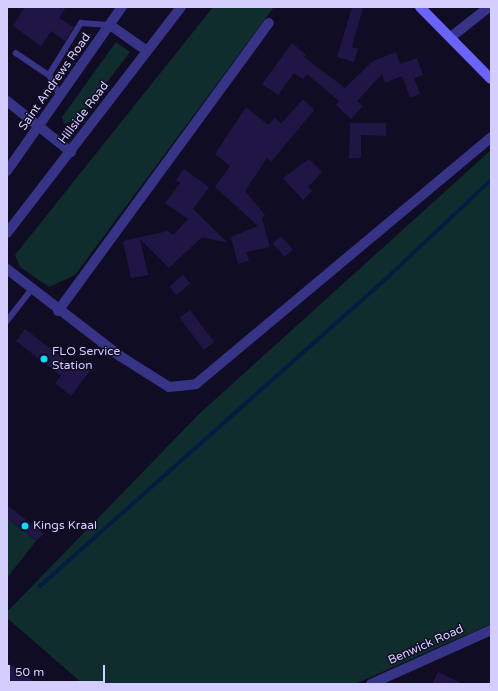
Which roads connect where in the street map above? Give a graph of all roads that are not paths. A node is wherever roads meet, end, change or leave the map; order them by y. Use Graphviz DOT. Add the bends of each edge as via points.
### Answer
graph roads {
  1 [pos="181,7"];
  2 [pos="420,7"];
  3 [pos="489,7"];
  4 [pos="119,9"];
  5 [pos="269,23"];
  6 [pos="110,25"];
  7 [pos="451,38"];
  8 [pos="147,51"];
  9 [pos="16,53"];
  10 [pos="49,74"];
  11 [pos="491,79"];
  12 [pos="60,96"];
  13 [pos="7,101"];
  14 [pos="40,125"];
  15 [pos="491,137"];
  16 [pos="71,152"];
  17 [pos="7,171"];
  18 [pos="7,233"];
  19 [pos="7,269"];
  20 [pos="32,289"];
  21 [pos="58,311"];
  22 [pos="7,321"];
  23 [pos="491,630"];
  24 [pos="371,684"];
  1 -- 8 [label="street, Hillside Road"];
  2 -- 7 [label="main road"];
  3 -- 7 [label="street"];
  4 -- 6 [label="street, Saint Andrews Road"];
  5 -- 21 [label="street"];
  6 -- 8 [label="street"];
  6 -- 10 [label="lane" via="81,23"];
  6 -- 12 [label="street, Saint Andrews Road"];
  7 -- 11 [label="main road"];
  8 -- 16 [label="street, Hillside Road"];
  9 -- 10 [label="lane"];
  10 -- 12 [label="lane"];
  12 -- 14 [label="street, Saint Andrews Road"];
  13 -- 14 [label="street"];
  14 -- 16 [label="street"];
  14 -- 17 [label="street, Saint Andrews Road"];
  15 -- 21 [label="street" via="196,384 169,387"];
  16 -- 18 [label="street, Hillside Road"];
  19 -- 20 [label="street"];
  20 -- 21 [label="street"];
  20 -- 22 [label="lane"];
  23 -- 24 [label="street, Benwick Road"];
}
